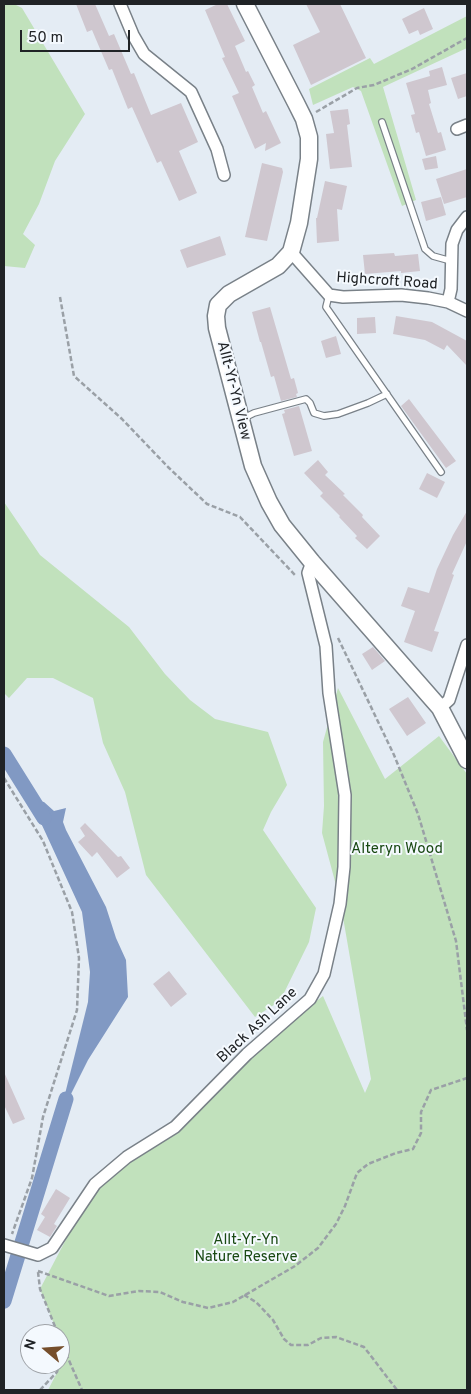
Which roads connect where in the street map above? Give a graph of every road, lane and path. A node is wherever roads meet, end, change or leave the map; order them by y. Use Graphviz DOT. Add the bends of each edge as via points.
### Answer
graph roads {
  1 [pos="120,4"];
  2 [pos="245,4"];
  3 [pos="467,38"];
  4 [pos="304,119"];
  5 [pos="382,122"];
  6 [pos="224,175"];
  7 [pos="467,217"];
  8 [pos="291,252"];
  9 [pos="451,261"];
  10 [pos="330,295"];
  11 [pos="60,298"];
  12 [pos="448,302"];
  13 [pos="467,311"];
  14 [pos="387,394"];
  15 [pos="241,420"];
  16 [pos="441,472"];
  17 [pos="310,568"];
  18 [pos="337,634"];
  19 [pos="467,645"];
  20 [pos="440,708"];
  21 [pos="467,760"];
  22 [pos="4,778"];
  23 [pos="467,1030"];
  24 [pos="467,1078"];
  25 [pos="6,1245"];
  26 [pos="35,1254"];
  27 [pos="38,1271"];
  28 [pos="244,1295"];
  29 [pos="54,1324"];
  30 [pos="70,1364"];
  31 [pos="55,1374"];
  32 [pos="40,1390"];
  33 [pos="82,1390"];
  34 [pos="397,1390"];
  1 -- 6 [label="street" via="144,54 191,92 217,149"];
  2 -- 4 [label="street"];
  3 -- 4 [label="path" via="390,79 357,88"];
  4 -- 8 [label="street" via="309,137 309,159"];
  5 -- 9 [label="lane" via="425,249 433,256"];
  7 -- 9 [label="street" via="457,230"];
  8 -- 10 [label="street, Highcroft Road"];
  8 -- 15 [label="street, Allt-Yr-Yn View" via="278,266 229,294 218,305 217,328"];
  9 -- 12 [label="street"];
  10 -- 12 [label="street, Highcroft Road" via="401,295"];
  10 -- 14 [label="lane" via="326,308"];
  11 -- 17 [label="path" via="74,376 207,504 240,517 296,576"];
  12 -- 13 [label="street, Highcroft Road"];
  14 -- 15 [label="lane" via="338,414 324,416 314,413 306,399 254,413"];
  14 -- 16 [label="lane"];
  15 -- 17 [label="street, Allt-Yr-Yn View" via="253,466 269,502"];
  17 -- 20 [label="street, Allt-Yr-Yn View"];
  17 -- 26 [label="street, Black Ash Lane" via="326,646 329,693 345,795 340,904 324,974 310,999 247,1054 175,1127 127,1157 95,1184 52,1248"];
  18 -- 23 [label="path" via="418,814 456,941"];
  19 -- 20 [label="street" via="449,700"];
  20 -- 21 [label="street, Allt-Yr-Yn View"];
  22 -- 25 [label="path" via="43,841 72,912 79,958 77,1010 43,1117 32,1178"];
  24 -- 28 [label="path" via="431,1090 421,1112 421,1133 413,1149 368,1164 357,1172 346,1206 318,1248 295,1266"];
  25 -- 26 [label="street"];
  26 -- 27 [label="path"];
  27 -- 28 [label="path" via="109,1296 139,1291 160,1292 208,1308 233,1302"];
  27 -- 29 [label="path" via="40,1289"];
  28 -- 34 [label="path" via="256,1302 273,1320 291,1345 308,1345 321,1338 336,1337 364,1347"];
  30 -- 33 [label="path"];
  31 -- 32 [label="path"];
}
